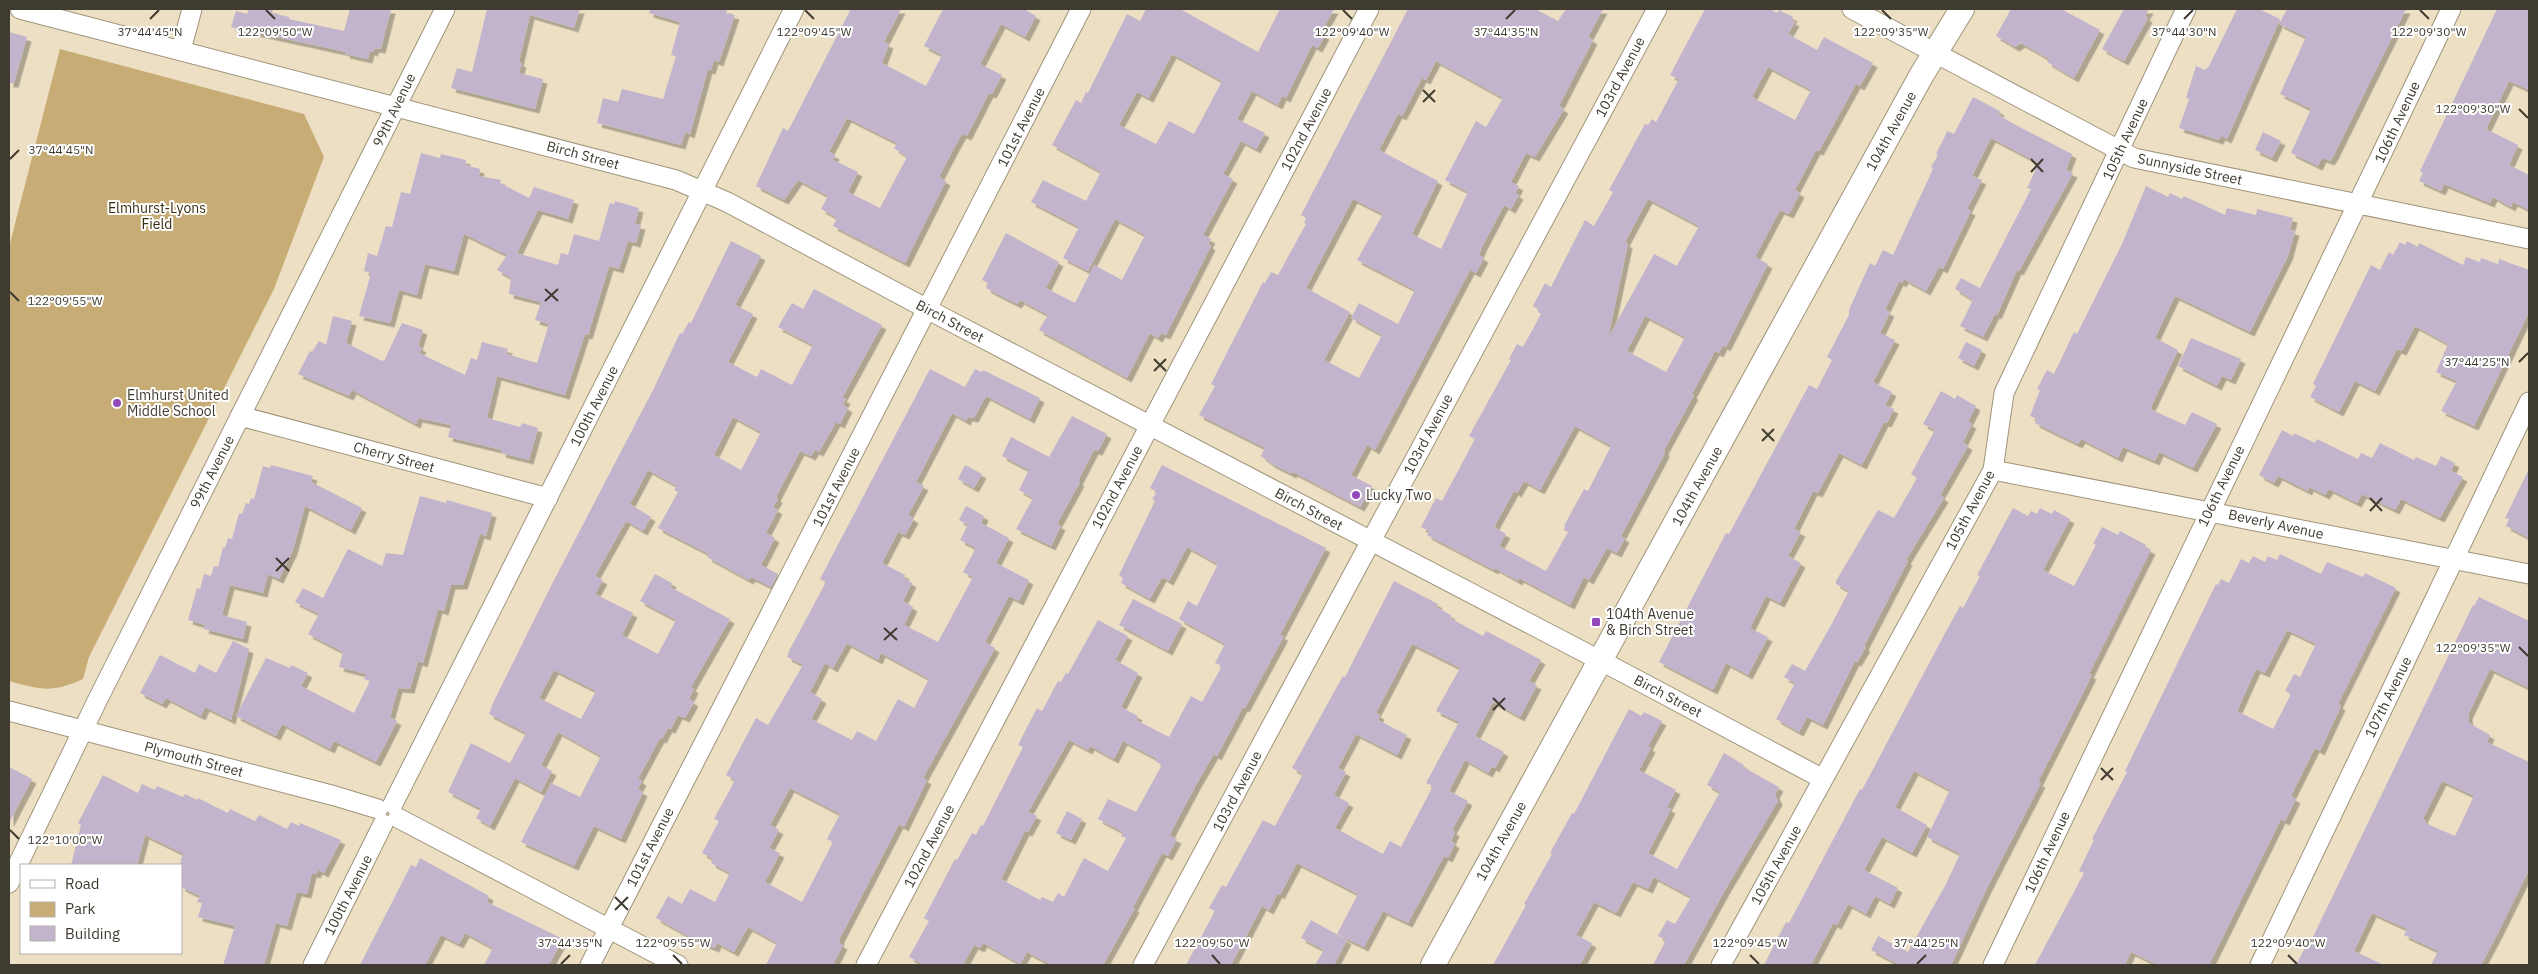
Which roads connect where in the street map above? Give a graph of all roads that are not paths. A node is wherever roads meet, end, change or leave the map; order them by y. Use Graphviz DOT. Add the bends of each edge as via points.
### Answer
graph roads {
  1 [pos="20,9"];
  2 [pos="192,9"];
  3 [pos="445,9"];
  4 [pos="794,9"];
  5 [pos="1081,9"];
  6 [pos="1369,9"];
  7 [pos="1657,9"];
  8 [pos="1852,9"];
  9 [pos="1962,9"];
  10 [pos="2186,9"];
  11 [pos="2451,9"];
  12 [pos="181,50"];
  13 [pos="1935,52"];
  14 [pos="396,107"];
  15 [pos="2120,151"];
  16 [pos="702,192"];
  17 [pos="2358,206"];
  18 [pos="2529,240"];
  19 [pos="928,309"];
  20 [pos="2529,402"];
  21 [pos="240,416"];
  22 [pos="1149,425"];
  23 [pos="1993,470"];
  24 [pos="548,498"];
  25 [pos="2210,510"];
  26 [pos="1370,542"];
  27 [pos="2452,561"];
  28 [pos="2529,574"];
  29 [pos="1601,661"];
  30 [pos="9,711"];
  31 [pos="83,730"];
  32 [pos="1823,779"];
  33 [pos="388,814"];
  34 [pos="9,884"];
  35 [pos="608,929"];
  36 [pos="313,965"];
  37 [pos="590,965"];
  38 [pos="678,965"];
  39 [pos="866,965"];
  40 [pos="1143,965"];
  41 [pos="1433,965"];
  42 [pos="1722,965"];
  43 [pos="1993,965"];
  44 [pos="2260,965"];
  1 -- 12 [label="street, Birch Street"];
  2 -- 12 [label="street"];
  3 -- 14 [label="street, 99th Avenue"];
  4 -- 16 [label="street, 100th Avenue"];
  5 -- 19 [label="street, 101st Avenue"];
  6 -- 22 [label="street, 102nd Avenue"];
  7 -- 26 [label="street, 103rd Avenue"];
  8 -- 13 [label="street, Sunnyside Street"];
  9 -- 13 [label="street, 104th Avenue"];
  10 -- 15 [label="street, 105th Avenue"];
  11 -- 17 [label="street, 106th Avenue"];
  12 -- 14 [label="street, Birch Street"];
  13 -- 15 [label="street, Sunnyside Street"];
  13 -- 29 [label="street, 104th Avenue"];
  14 -- 16 [label="street, Birch Street" via="658,175"];
  14 -- 21 [label="street, 99th Avenue"];
  15 -- 17 [label="street, Sunnyside Street" via="2134,158"];
  15 -- 23 [label="street, 105th Avenue" via="2004,394"];
  16 -- 19 [label="street, Birch Street" via="727,202"];
  16 -- 24 [label="street, 100th Avenue"];
  17 -- 18 [label="street, Sunnyside Street"];
  17 -- 25 [label="street, 106th Avenue"];
  19 -- 22 [label="street, Birch Street"];
  19 -- 35 [label="street, 101st Avenue"];
  20 -- 27 [label="street, 107th Avenue"];
  21 -- 24 [label="street, Cherry Street"];
  21 -- 31 [label="street, 99th Avenue"];
  22 -- 26 [label="street, Birch Street"];
  22 -- 39 [label="street, 102nd Avenue"];
  23 -- 25 [label="street, Beverly Avenue"];
  23 -- 32 [label="street, 105th Avenue"];
  24 -- 33 [label="street, 100th Avenue"];
  25 -- 27 [label="street, Beverly Avenue"];
  25 -- 43 [label="street, 106th Avenue"];
  26 -- 29 [label="street, Birch Street"];
  26 -- 40 [label="street, 103rd Avenue"];
  27 -- 28 [label="street, Beverly Avenue"];
  27 -- 44 [label="street, 107th Avenue"];
  29 -- 32 [label="street, Birch Street"];
  29 -- 41 [label="street, 104th Avenue"];
  30 -- 31 [label="street, Plymouth Street"];
  31 -- 33 [label="street, Plymouth Street" via="342,797"];
  31 -- 34 [label="street, 99th Avenue"];
  32 -- 42 [label="street, 105th Avenue"];
  33 -- 35 [label="street, Plymouth Street"];
  33 -- 36 [label="street, 100th Avenue"];
  35 -- 37 [label="street, 101st Avenue"];
  35 -- 38 [label="street, Plymouth Street"];
}
